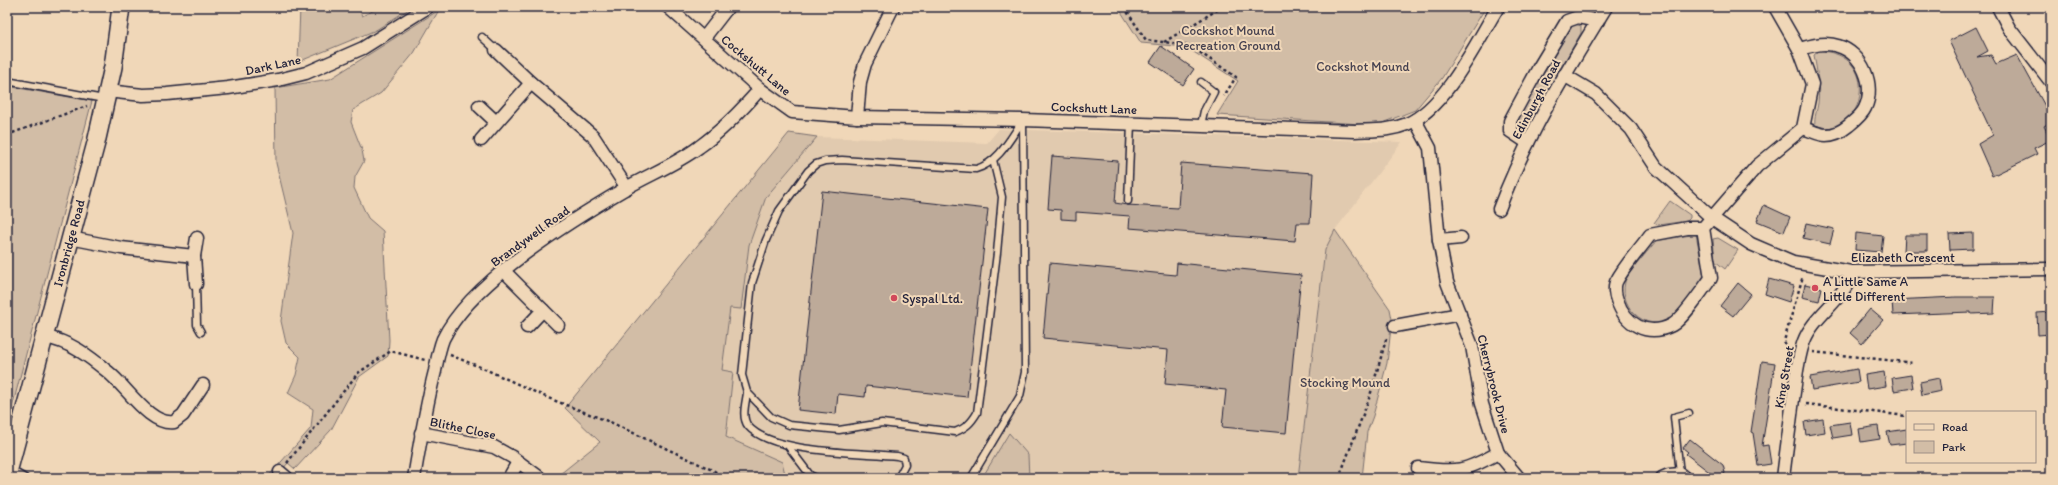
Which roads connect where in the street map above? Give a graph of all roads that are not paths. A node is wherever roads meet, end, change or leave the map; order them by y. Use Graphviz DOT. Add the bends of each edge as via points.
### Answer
graph roads {
  1 [pos="121,7"];
  2 [pos="428,7"];
  3 [pos="668,7"];
  4 [pos="728,7"];
  5 [pos="894,7"];
  6 [pos="1498,7"];
  7 [pos="1606,7"];
  8 [pos="1775,7"];
  9 [pos="1998,7"];
  10 [pos="1598,21"];
  11 [pos="482,37"];
  12 [pos="704,38"];
  13 [pos="1799,49"];
  14 [pos="496,50"];
  15 [pos="1564,75"];
  16 [pos="7,81"];
  17 [pos="1201,82"];
  18 [pos="2051,82"];
  19 [pos="532,84"];
  20 [pos="760,89"];
  21 [pos="107,95"];
  22 [pos="479,106"];
  23 [pos="857,118"];
  24 [pos="1023,120"];
  25 [pos="1415,120"];
  26 [pos="496,122"];
  27 [pos="1131,123"];
  28 [pos="1201,125"];
  29 [pos="1803,128"];
  30 [pos="481,140"];
  31 [pos="1528,143"];
  32 [pos="993,160"];
  33 [pos="627,188"];
  34 [pos="1128,201"];
  35 [pos="1499,209"];
  36 [pos="1712,218"];
  37 [pos="1703,228"];
  38 [pos="70,238"];
  39 [pos="197,238"];
  40 [pos="1461,238"];
  41 [pos="1439,240"];
  42 [pos="194,256"];
  43 [pos="2051,268"];
  44 [pos="503,270"];
  45 [pos="1851,272"];
  46 [pos="196,284"];
  47 [pos="543,310"];
  48 [pos="1460,314"];
  49 [pos="558,325"];
  50 [pos="1395,326"];
  51 [pos="527,327"];
  52 [pos="201,332"];
  53 [pos="45,336"];
  54 [pos="203,385"];
  55 [pos="748,392"];
  56 [pos="1689,413"];
  57 [pos="421,433"];
  58 [pos="788,446"];
  59 [pos="1498,453"];
  60 [pos="518,462"];
  61 [pos="1418,468"];
  62 [pos="8,473"];
  63 [pos="1442,474"];
  64 [pos="1682,476"];
  65 [pos="539,477"];
  66 [pos="25,478"];
  67 [pos="414,478"];
  68 [pos="509,478"];
  69 [pos="816,478"];
  70 [pos="898,478"];
  71 [pos="971,478"];
  72 [pos="1519,478"];
  73 [pos="1662,478"];
  74 [pos="1783,478"];
  1 -- 21 [label="main road, Ironbridge Road"];
  2 -- 21 [label="street, Dark Lane" via="363,48 306,73 228,88 167,94"];
  3 -- 12 [label="street, Cockshutt Lane"];
  4 -- 12 [label="street"];
  5 -- 23 [label="street" via="865,64 860,82"];
  6 -- 25 [label="street, Cockshutt Lane" via="1452,82 1428,111"];
  7 -- 10 [label="street, Edinburgh Road"];
  8 -- 13 [label="street"];
  9 -- 18 [label="street" via="2008,28"];
  10 -- 15 [label="street, Edinburgh Road"];
  10 -- 31 [label="street" via="1578,16 1567,21 1538,69 1510,121 1510,131"];
  11 -- 14 [label="lane"];
  12 -- 20 [label="street, Cockshutt Lane"];
  13 -- 29 [label="street" via="1812,84"];
  13 -- 29 [label="street" via="1822,44 1837,45 1849,51 1866,75 1868,87 1865,109 1840,133 1826,136"];
  14 -- 19 [label="street"];
  15 -- 31 [label="street, Edinburgh Road"];
  15 -- 36 [label="street, Elizabeth Crescent" via="1596,94 1631,129 1656,167"];
  16 -- 21 [label="lane"];
  17 -- 28 [label="lane" via="1214,92 1204,110"];
  19 -- 26 [label="street"];
  19 -- 33 [label="street" via="593,136"];
  20 -- 23 [label="street, Cockshutt Lane" via="792,112"];
  20 -- 33 [label="street, Brandywell Road" via="738,115 699,147"];
  21 -- 38 [label="main road, Ironbridge Road"];
  22 -- 26 [label="street"];
  23 -- 24 [label="street, Cockshutt Lane"];
  24 -- 27 [label="street, Cockshutt Lane"];
  24 -- 32 [label="lane"];
  24 -- 71 [label="lane" via="1025,372 1020,396"];
  25 -- 28 [label="street, Cockshutt Lane" via="1390,130 1355,131"];
  25 -- 41 [label="street, Cherrybrook Drive" via="1430,148"];
  26 -- 30 [label="street"];
  27 -- 28 [label="street, Cockshutt Lane"];
  27 -- 34 [label="lane"];
  29 -- 36 [label="street" via="1757,166"];
  31 -- 35 [label="street, Edinburgh Road"];
  32 -- 55 [label="lane" via="985,166 962,169 830,160 816,164 808,171 780,211 766,240 752,283 742,375"];
  32 -- 55 [label="lane" via="1002,197 998,253 977,413 968,426 955,432 882,423 839,430 789,425 771,417"];
  33 -- 44 [label="street, Brandywell Road"];
  36 -- 37 [label="street"];
  36 -- 45 [label="street, Elizabeth Crescent" via="1751,244 1793,262"];
  37 -- 37 [label="street" via="1687,228 1650,235 1615,283 1615,295 1626,319 1636,326 1651,330 1673,324 1680,318 1711,278"];
  38 -- 42 [label="street" via="121,248"];
  38 -- 53 [label="main road, Ironbridge Road"];
  39 -- 42 [label="street"];
  40 -- 41 [label="street"];
  41 -- 48 [label="street, Cherrybrook Drive" via="1447,282"];
  42 -- 46 [label="street"];
  43 -- 45 [label="street, Elizabeth Crescent"];
  44 -- 47 [label="street"];
  44 -- 57 [label="street, Brandywell Road" via="469,303 453,322 443,340"];
  45 -- 74 [label="street, King Street" via="1848,286 1811,327 1800,356"];
  46 -- 52 [label="lane" via="197,324"];
  47 -- 49 [label="street"];
  47 -- 51 [label="street"];
  48 -- 50 [label="street"];
  48 -- 59 [label="street, Cherrybrook Drive" via="1472,346 1482,404"];
  53 -- 54 [label="street" via="58,339 94,361 161,422 174,422 183,414"];
  53 -- 62 [label="main road, Ironbridge Road"];
  55 -- 58 [label="lane" via="744,415 748,425 761,435"];
  56 -- 64 [label="lane" via="1674,417"];
  57 -- 60 [label="street, Blithe Close" via="494,448"];
  57 -- 67 [label="street, Brandywell Road"];
  58 -- 69 [label="lane" via="810,475"];
  58 -- 70 [label="lane" via="904,458 905,465"];
  59 -- 63 [label="street" via="1476,466"];
  59 -- 72 [label="street, Cherrybrook Drive"];
  60 -- 65 [label="street, Blithe Close"];
  60 -- 68 [label="street"];
  61 -- 63 [label="street"];
  62 -- 66 [label="lane"];
  64 -- 73 [label="street" via="1669,475"];
}
